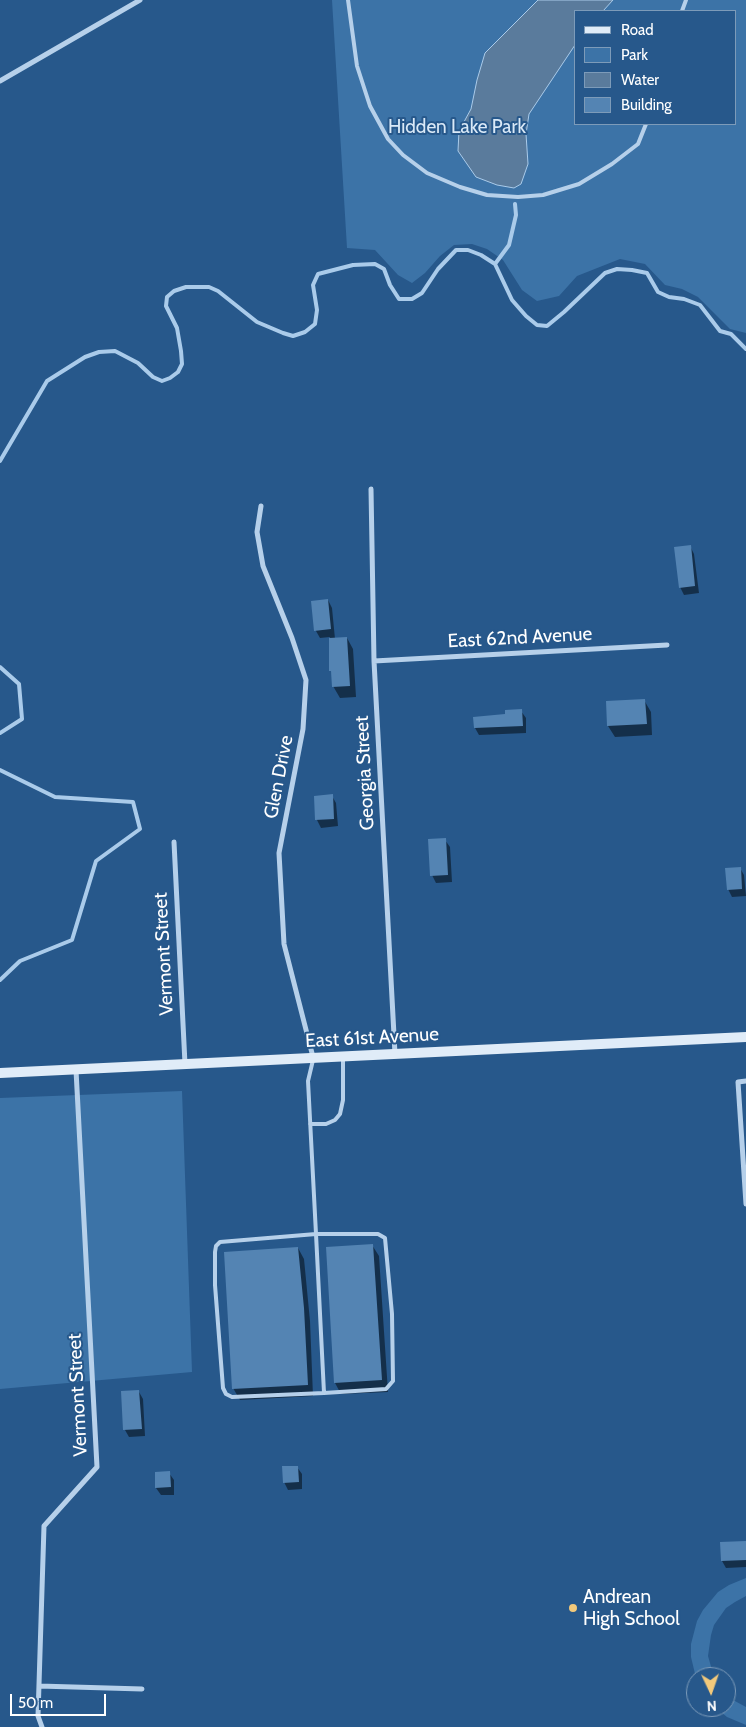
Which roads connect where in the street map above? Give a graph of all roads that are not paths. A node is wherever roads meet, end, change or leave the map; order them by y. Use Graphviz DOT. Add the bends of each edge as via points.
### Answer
graph roads {
  1 [pos="140,0"];
  2 [pos="348,0"];
  3 [pos="0,81"];
  4 [pos="646,125"];
  5 [pos="371,490"];
  6 [pos="261,506"];
  7 [pos="667,645"];
  8 [pos="374,661"];
  9 [pos="174,842"];
  10 [pos="746,1037"];
  11 [pos="395,1054"];
  12 [pos="343,1056"];
  13 [pos="313,1058"];
  14 [pos="184,1064"];
  15 [pos="76,1070"];
  16 [pos="0,1073"];
  17 [pos="746,1081"];
  18 [pos="310,1124"];
  19 [pos="746,1203"];
  20 [pos="316,1234"];
  21 [pos="324,1393"];
  22 [pos="39,1686"];
  23 [pos="142,1689"];
  24 [pos="42,1727"];
  1 -- 3 [label="street"];
  2 -- 4 [label="lane" via="357,66 370,106 388,139 427,173 487,195 543,195 579,184 612,164 638,144"];
  5 -- 8 [label="street, Georgia Street"];
  6 -- 13 [label="street, Glen Drive" via="257,532 263,566 306,680 303,729 279,853 284,944"];
  7 -- 8 [label="street, East 62nd Avenue"];
  8 -- 11 [label="street, Georgia Street"];
  9 -- 14 [label="street, Vermont Street"];
  10 -- 11 [label="main road, East 61st Avenue"];
  11 -- 12 [label="main road, East 61st Avenue"];
  12 -- 13 [label="main road, East 61st Avenue"];
  12 -- 18 [label="lane" via="340,1114 326,1124"];
  13 -- 14 [label="main road, East 61st Avenue"];
  13 -- 18 [label="lane" via="308,1081"];
  14 -- 15 [label="main road, East 61st Avenue"];
  15 -- 16 [label="main road, East 61st Avenue"];
  15 -- 22 [label="street, Vermont Street" via="97,1468 44,1526"];
  17 -- 19 [label="street" via="738,1082"];
  18 -- 20 [label="lane"];
  20 -- 21 [label="lane"];
  20 -- 21 [label="lane" via="378,1234 385,1238 392,1314 393,1381 386,1389"];
  20 -- 21 [label="lane" via="220,1242 214,1252 215,1285 219,1355 226,1394 232,1397"];
  22 -- 23 [label="street"];
  22 -- 24 [label="street, Vermont Street" via="38,1716"];
}
